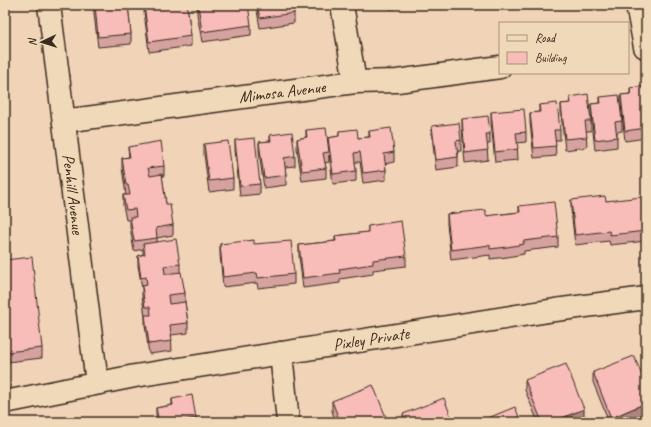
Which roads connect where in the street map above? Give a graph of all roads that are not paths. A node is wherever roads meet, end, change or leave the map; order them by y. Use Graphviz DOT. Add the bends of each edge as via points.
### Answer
graph roads {
  1 [pos="49,5"];
  2 [pos="342,5"];
  3 [pos="637,5"];
  4 [pos="640,47"];
  5 [pos="499,67"];
  6 [pos="355,82"];
  7 [pos="64,121"];
  8 [pos="646,298"];
  9 [pos="282,353"];
  10 [pos="97,383"];
  11 [pos="5,402"];
  12 [pos="288,422"];
  1 -- 7 [label="street, Penhill Avenue"];
  2 -- 6 [label="street"];
  3 -- 4 [label="street"];
  5 -- 6 [label="street, Mimosa Avenue" via="397,81"];
  6 -- 7 [label="street, Mimosa Avenue"];
  7 -- 10 [label="street, Penhill Avenue"];
  8 -- 9 [label="street, Pixley Private"];
  9 -- 10 [label="street, Pixley Private"];
  9 -- 12 [label="street"];
  10 -- 11 [label="street, Pixley Private"];
}
